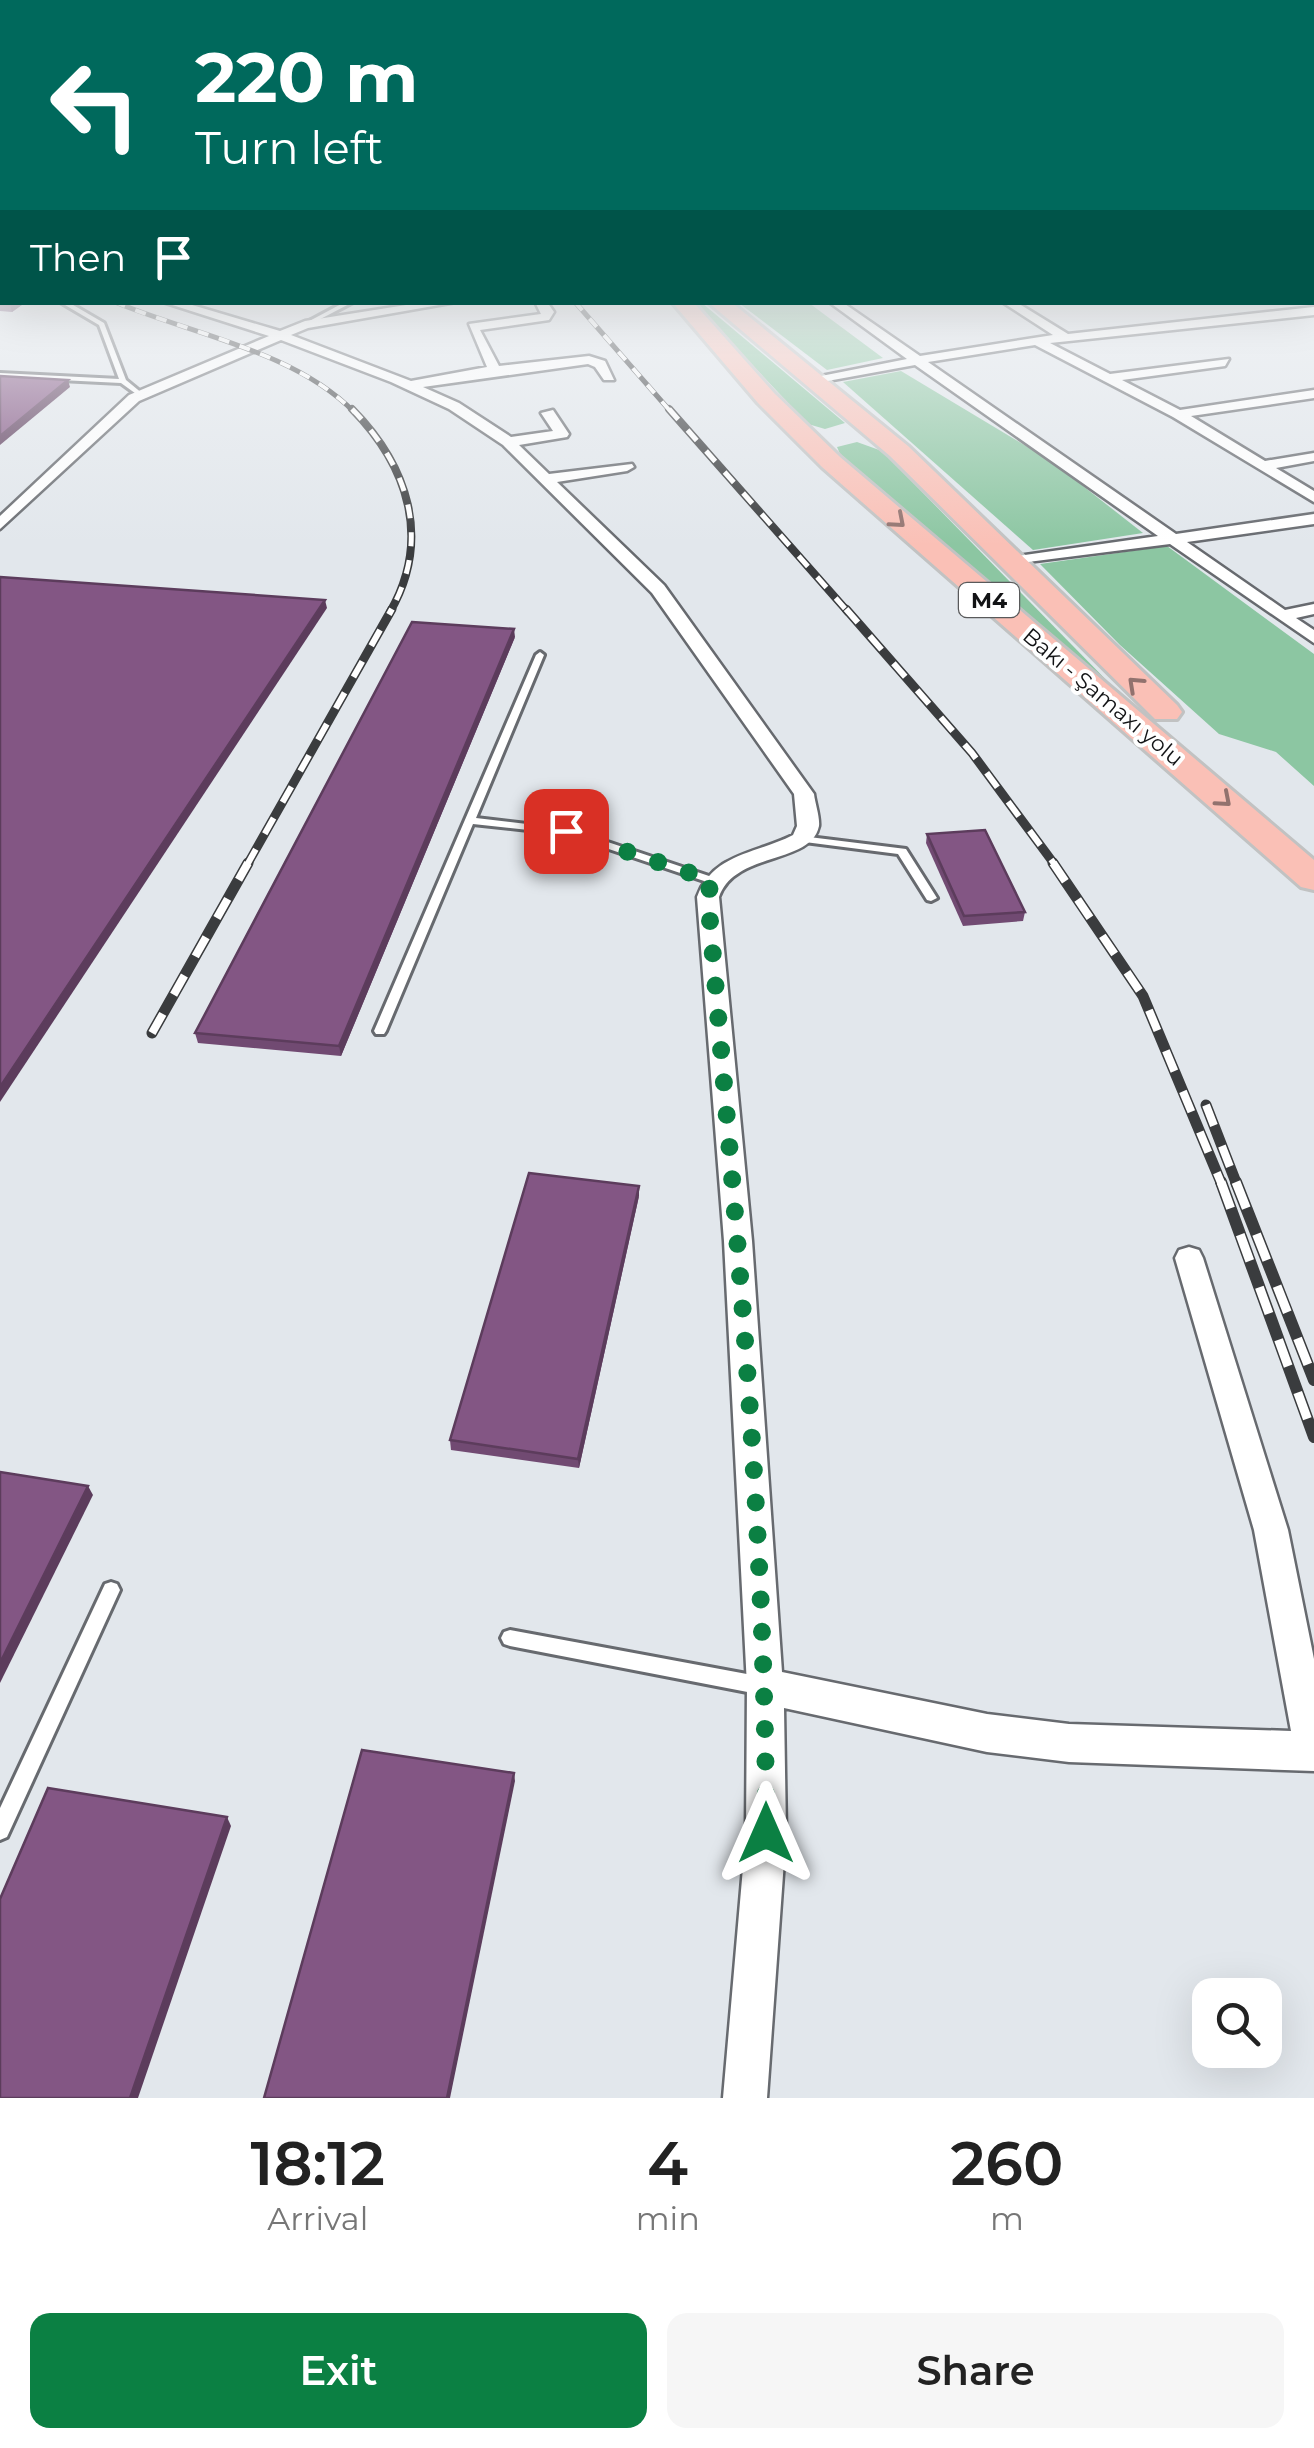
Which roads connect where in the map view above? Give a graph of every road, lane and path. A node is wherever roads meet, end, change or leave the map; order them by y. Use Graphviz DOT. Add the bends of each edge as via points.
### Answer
graph roads {
  1 [pos="113,350"];
  2 [pos="249,350"];
  3 [pos="335,350"];
  4 [pos="484,350"];
  5 [pos="724,350"];
  6 [pos="778,350"];
  7 [pos="900,350"];
  8 [pos="984,350"];
  9 [pos="1053,350"];
  10 [pos="914,360"];
  11 [pos="1225,362"];
  12 [pos="496,370"];
  13 [pos="0,375"];
  14 [pos="609,376"];
  15 [pos="1107,378"];
  16 [pos="123,381"];
  17 [pos="410,384"];
  18 [pos="822,385"];
  19 [pos="1314,394"];
  20 [pos="141,395"];
  21 [pos="766,398"];
  22 [pos="548,412"];
  23 [pos="1178,414"];
  24 [pos="508,442"];
  25 [pos="1314,457"];
  26 [pos="1260,466"];
  27 [pos="627,467"];
  28 [pos="547,479"];
  29 [pos="938,488"];
  30 [pos="868,494"];
  31 [pos="1314,497"];
  32 [pos="1314,519"];
  33 [pos="0,524"];
  34 [pos="1172,539"];
  35 [pos="1012,562"];
  36 [pos="1314,609"];
  37 [pos="1283,615"];
  38 [pos="1314,638"];
  39 [pos="540,655"];
  40 [pos="1188,731"];
  41 [pos="473,820"];
  42 [pos="801,840"];
  43 [pos="1314,879"];
  44 [pos="711,880"];
  45 [pos="931,898"];
  46 [pos="380,1031"];
  47 [pos="1189,1258"];
  48 [pos="111,1590"];
  49 [pos="510,1638"];
  50 [pos="765,1686"];
  51 [pos="1314,1751"];
  52 [pos="0,1830"];
  53 [pos="745,2098"];
  1 -- 16 [label="lane"];
  2 -- 20 [label="street"];
  3 -- 17 [label="street"];
  4 -- 12 [label="street"];
  5 -- 21 [label="highway, Bakı - Şamaxı yolu / M4"];
  6 -- 18 [label="highway, Bakı - Şamaxı yolu / M4"];
  7 -- 10 [label="street"];
  8 -- 10 [label="street"];
  9 -- 15 [label="street"];
  10 -- 18 [label="street"];
  10 -- 34 [label="street"];
  11 -- 15 [label="street"];
  12 -- 14 [label="street" via="589,360"];
  12 -- 17 [label="street"];
  13 -- 16 [label="lane"];
  15 -- 23 [label="street"];
  16 -- 20 [label="lane"];
  17 -- 24 [label="street"];
  18 -- 21 [label="highway" via="854,427 816,432"];
  18 -- 29 [label="highway, Bakı - Şamaxı yolu / M4"];
  19 -- 23 [label="street"];
  20 -- 33 [label="street"];
  21 -- 30 [label="highway, Bakı - Şamaxı yolu / M4"];
  22 -- 24 [label="street" via="562,434"];
  23 -- 26 [label="street"];
  24 -- 28 [label="street"];
  25 -- 26 [label="street"];
  26 -- 31 [label="street"];
  27 -- 28 [label="street"];
  28 -- 42 [label="street" via="658,589 781,763 809,810"];
  29 -- 30 [label="highway" via="878,442 832,442 831,453"];
  29 -- 35 [label="highway, Bakı - Şamaxı yolu / M4"];
  30 -- 43 [label="highway, Bakı - Şamaxı yolu / M4, one-way"];
  32 -- 34 [label="street"];
  34 -- 35 [label="street"];
  34 -- 37 [label="street"];
  40 -- 35 [label="highway, Bakı - Şamaxı yolu / M4, one-way"];
  36 -- 37 [label="street"];
  37 -- 38 [label="street"];
  39 -- 41 [label="lane"];
  41 -- 44 [label="lane" via="566,831"];
  41 -- 46 [label="lane"];
  42 -- 44 [label="street"];
  42 -- 45 [label="lane" via="902,851"];
  44 -- 50 [label="street"];
  47 -- 51 [label="street" via="1272,1530"];
  48 -- 52 [label="lane"];
  49 -- 50 [label="lane"];
  50 -- 51 [label="street" via="987,1733 1069,1743"];
  50 -- 53 [label="street" via="766,1833"];
}
